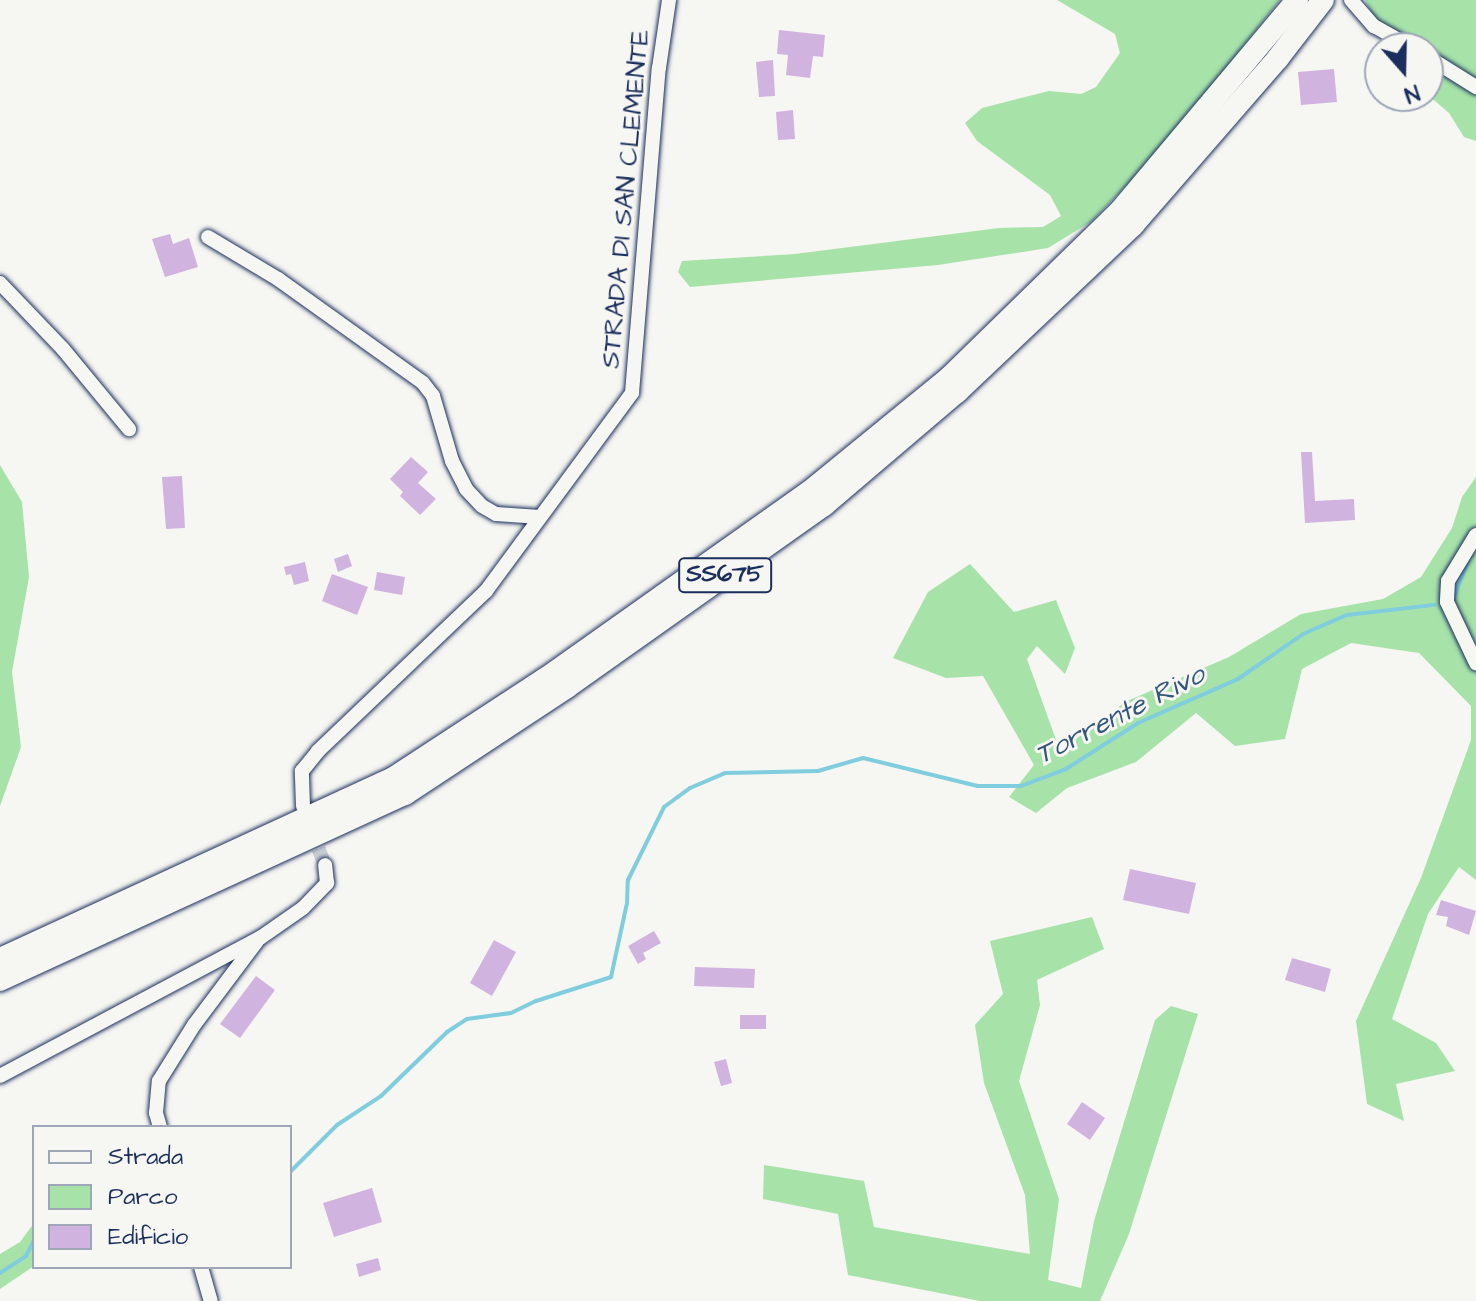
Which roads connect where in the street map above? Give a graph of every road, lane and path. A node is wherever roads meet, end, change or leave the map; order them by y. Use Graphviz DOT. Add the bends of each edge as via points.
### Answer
graph roads {
  1 [pos="669,0"];
  2 [pos="1297,0"];
  3 [pos="1323,0"];
  4 [pos="1351,0"];
  5 [pos="1385,32"];
  6 [pos="1444,67"];
  7 [pos="1476,87"];
  8 [pos="208,237"];
  9 [pos="0,283"];
  10 [pos="129,429"];
  11 [pos="540,517"];
  12 [pos="1476,535"];
  13 [pos="1476,663"];
  14 [pos="303,806"];
  15 [pos="325,865"];
  16 [pos="260,938"];
  17 [pos="0,959"];
  18 [pos="0,980"];
  19 [pos="0,1076"];
  20 [pos="159,1125"];
  21 [pos="202,1269"];
  22 [pos="211,1301"];
  1 -- 11 [label="street, STRADA DI SAN CLEMENTE" via="632,393"];
  2 -- 17 [label="highway, SS675" via="1121,210 950,377 808,493 545,679 392,779"];
  3 -- 18 [label="highway, SS675" via="1133,225 957,392 824,505 405,794"];
  4 -- 5 [label="street"];
  6 -- 7 [label="street"];
  8 -- 11 [label="street" via="278,279 423,383 433,396 452,461 482,506 496,514"];
  9 -- 10 [label="street"];
  11 -- 14 [label="street, STRADA DI SAN CLEMENTE" via="486,591 318,751 302,771"];
  12 -- 13 [label="street" via="1448,581 1447,602"];
  15 -- 16 [label="street" via="327,883 303,908"];
  16 -- 19 [label="street"];
  16 -- 20 [label="street" via="159,1081"];
  21 -- 22 [label="street"];
}
